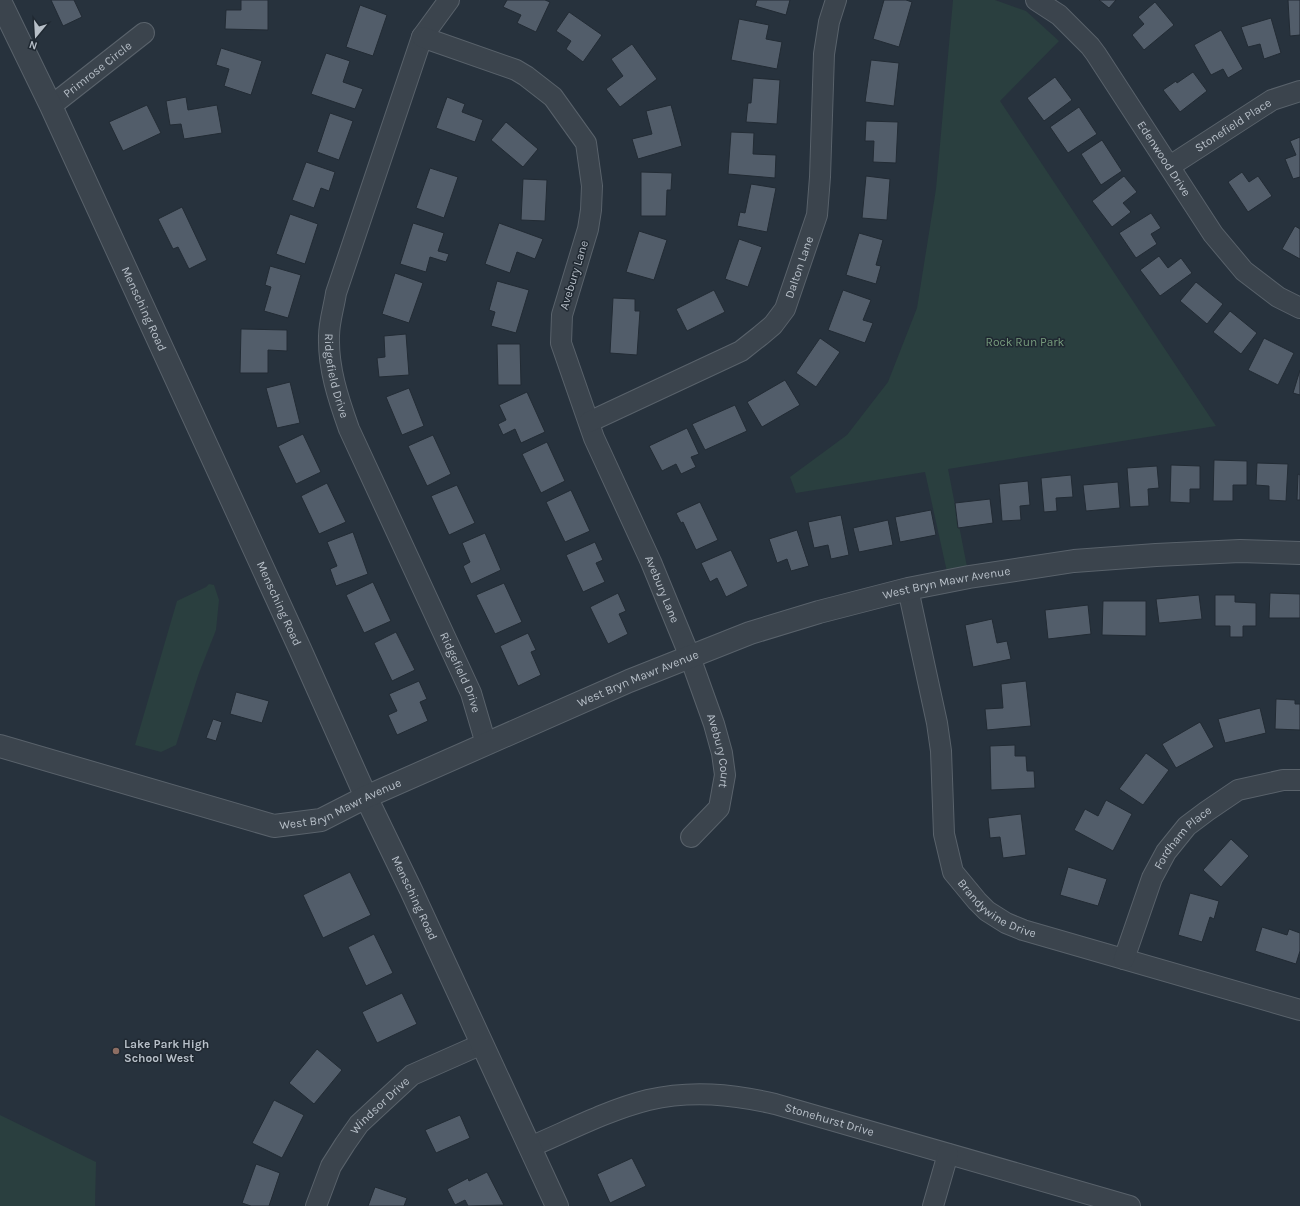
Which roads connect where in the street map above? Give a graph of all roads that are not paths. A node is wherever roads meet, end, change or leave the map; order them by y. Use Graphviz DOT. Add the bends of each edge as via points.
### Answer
graph roads {
  1 [pos="449,0"];
  2 [pos="836,0"];
  3 [pos="1036,0"];
  4 [pos="0,1"];
  5 [pos="144,33"];
  6 [pos="422,38"];
  7 [pos="1300,91"];
  8 [pos="51,106"];
  9 [pos="1170,166"];
  10 [pos="1300,308"];
  11 [pos="589,422"];
  12 [pos="1300,553"];
  13 [pos="908,589"];
  14 [pos="690,657"];
  15 [pos="486,744"];
  16 [pos="0,746"];
  17 [pos="1300,780"];
  18 [pos="366,797"];
  19 [pos="691,837"];
  20 [pos="1124,960"];
  21 [pos="1300,1010"];
  22 [pos="482,1044"];
  23 [pos="530,1147"];
  24 [pos="948,1154"];
  25 [pos="316,1206"];
  26 [pos="557,1206"];
  27 [pos="933,1206"];
  28 [pos="1130,1206"];
  1 -- 6 [label="street, Ridgefield Drive"];
  2 -- 11 [label="street, Dalton Lane" via="824,54 817,215 785,309 773,325 741,351"];
  3 -- 9 [label="street, Edenwood Drive" via="1059,15 1090,46"];
  4 -- 8 [label="street, Mensching Road"];
  5 -- 8 [label="street, Primrose Circle"];
  6 -- 11 [label="street, Avebury Lane" via="516,70 526,76 552,97 586,143 592,186 592,210 562,315 561,343"];
  6 -- 15 [label="street, Ridgefield Drive" via="336,293 329,334 329,354 335,390 349,429 470,693"];
  7 -- 9 [label="street, Stonefield Place" via="1272,100"];
  8 -- 18 [label="street, Mensching Road"];
  9 -- 10 [label="street, Edenwood Drive" via="1213,234 1244,271 1278,297"];
  11 -- 14 [label="street, Avebury Lane" via="594,438 652,562"];
  12 -- 13 [label="street, West Bryn Mawr Avenue" via="1240,551 1074,561"];
  13 -- 14 [label="street, West Bryn Mawr Avenue" via="750,633"];
  13 -- 20 [label="street, Brandywine Drive" via="937,722 941,751 944,834 953,872 987,911 1006,923"];
  14 -- 15 [label="street, West Bryn Mawr Avenue" via="628,681"];
  14 -- 19 [label="street, Avebury Court" via="714,724 722,753 724,775 719,808"];
  15 -- 18 [label="street, West Bryn Mawr Avenue"];
  16 -- 18 [label="street, West Bryn Mawr Avenue" via="274,826 321,820"];
  17 -- 20 [label="street, Fordham Place" via="1283,780 1238,790 1187,826 1166,852 1152,878"];
  18 -- 22 [label="street, Mensching Road"];
  20 -- 21 [label="street, Brandywine Drive"];
  22 -- 23 [label="street, Mensching Road"];
  22 -- 25 [label="street, Windsor Drive" via="412,1075 373,1110 354,1131 331,1166"];
  23 -- 24 [label="street, Stonehurst Drive" via="620,1108 649,1100 686,1095 725,1094 774,1104"];
  23 -- 26 [label="street, Mensching Road"];
  24 -- 27 [label="street"];
  24 -- 28 [label="street, Stonehurst Drive"];
}
